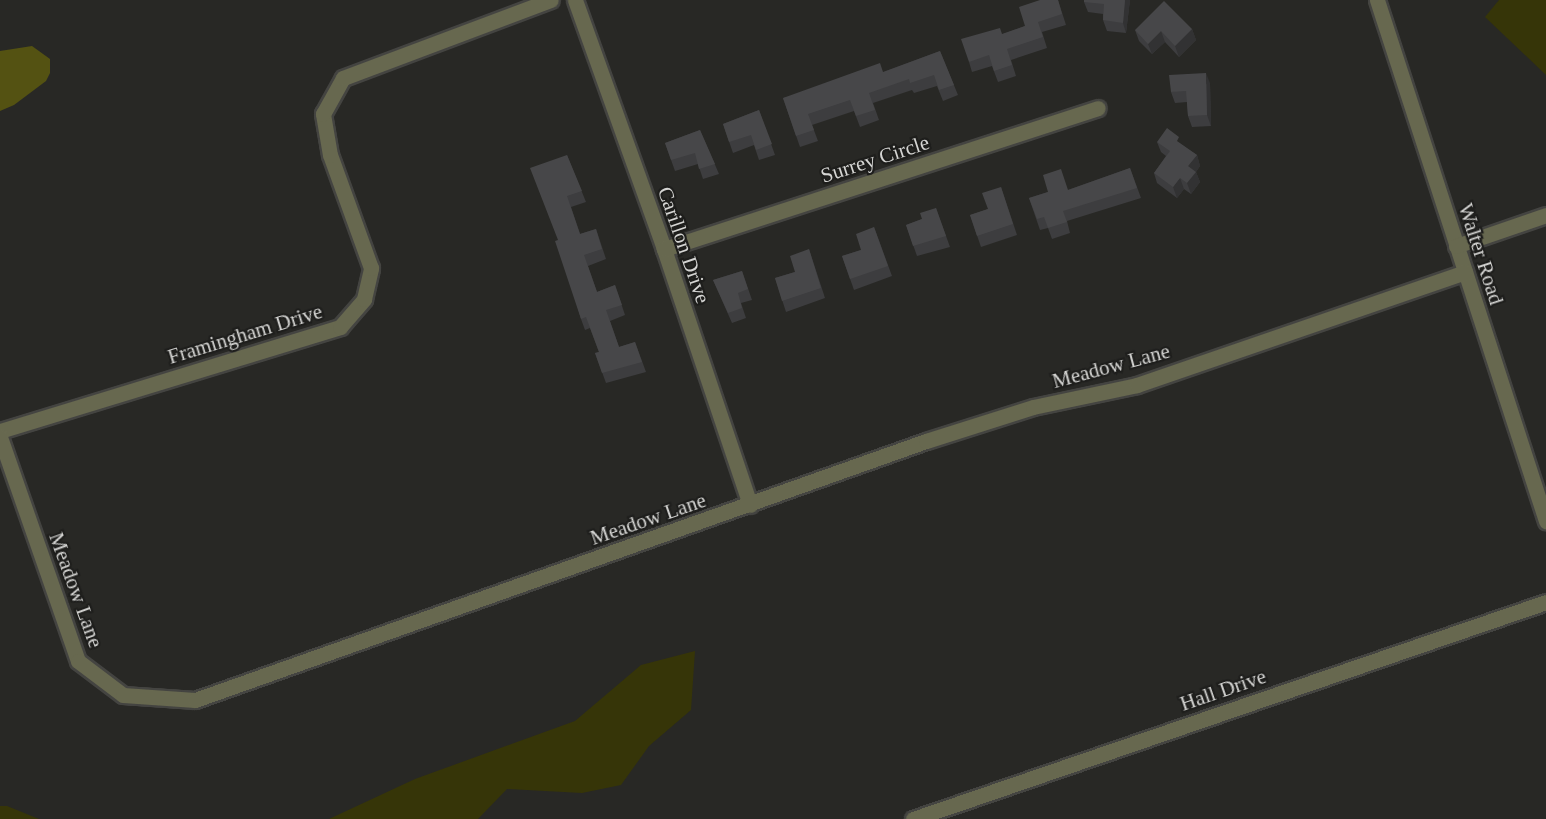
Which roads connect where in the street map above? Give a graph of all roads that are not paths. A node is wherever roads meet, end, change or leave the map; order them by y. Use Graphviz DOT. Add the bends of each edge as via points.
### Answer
graph roads {
  1 [pos="551,0"];
  2 [pos="575,0"];
  3 [pos="1377,0"];
  4 [pos="1098,108"];
  5 [pos="1546,215"];
  6 [pos="1456,246"];
  7 [pos="664,249"];
  8 [pos="1465,272"];
  9 [pos="0,431"];
  10 [pos="0,437"];
  11 [pos="750,505"];
  12 [pos="1546,521"];
  13 [pos="1546,602"];
  14 [pos="913,819"];
  1 -- 9 [label="street, Framingham Drive" via="343,78 323,114 330,155 370,268 364,299 340,327"];
  2 -- 7 [label="street, Carillon Drive"];
  3 -- 6 [label="street, Walter Road"];
  4 -- 7 [label="street, Surrey Circle"];
  5 -- 6 [label="street"];
  6 -- 8 [label="street, Walter Road"];
  7 -- 11 [label="street, Carillon Drive"];
  8 -- 11 [label="street, Meadow Lane" via="1137,385 1022,411 926,441"];
  8 -- 12 [label="street, Walter Road"];
  10 -- 11 [label="street, Meadow Lane" via="78,661 123,695 195,700"];
  13 -- 14 [label="street, Hall Drive"];
}
